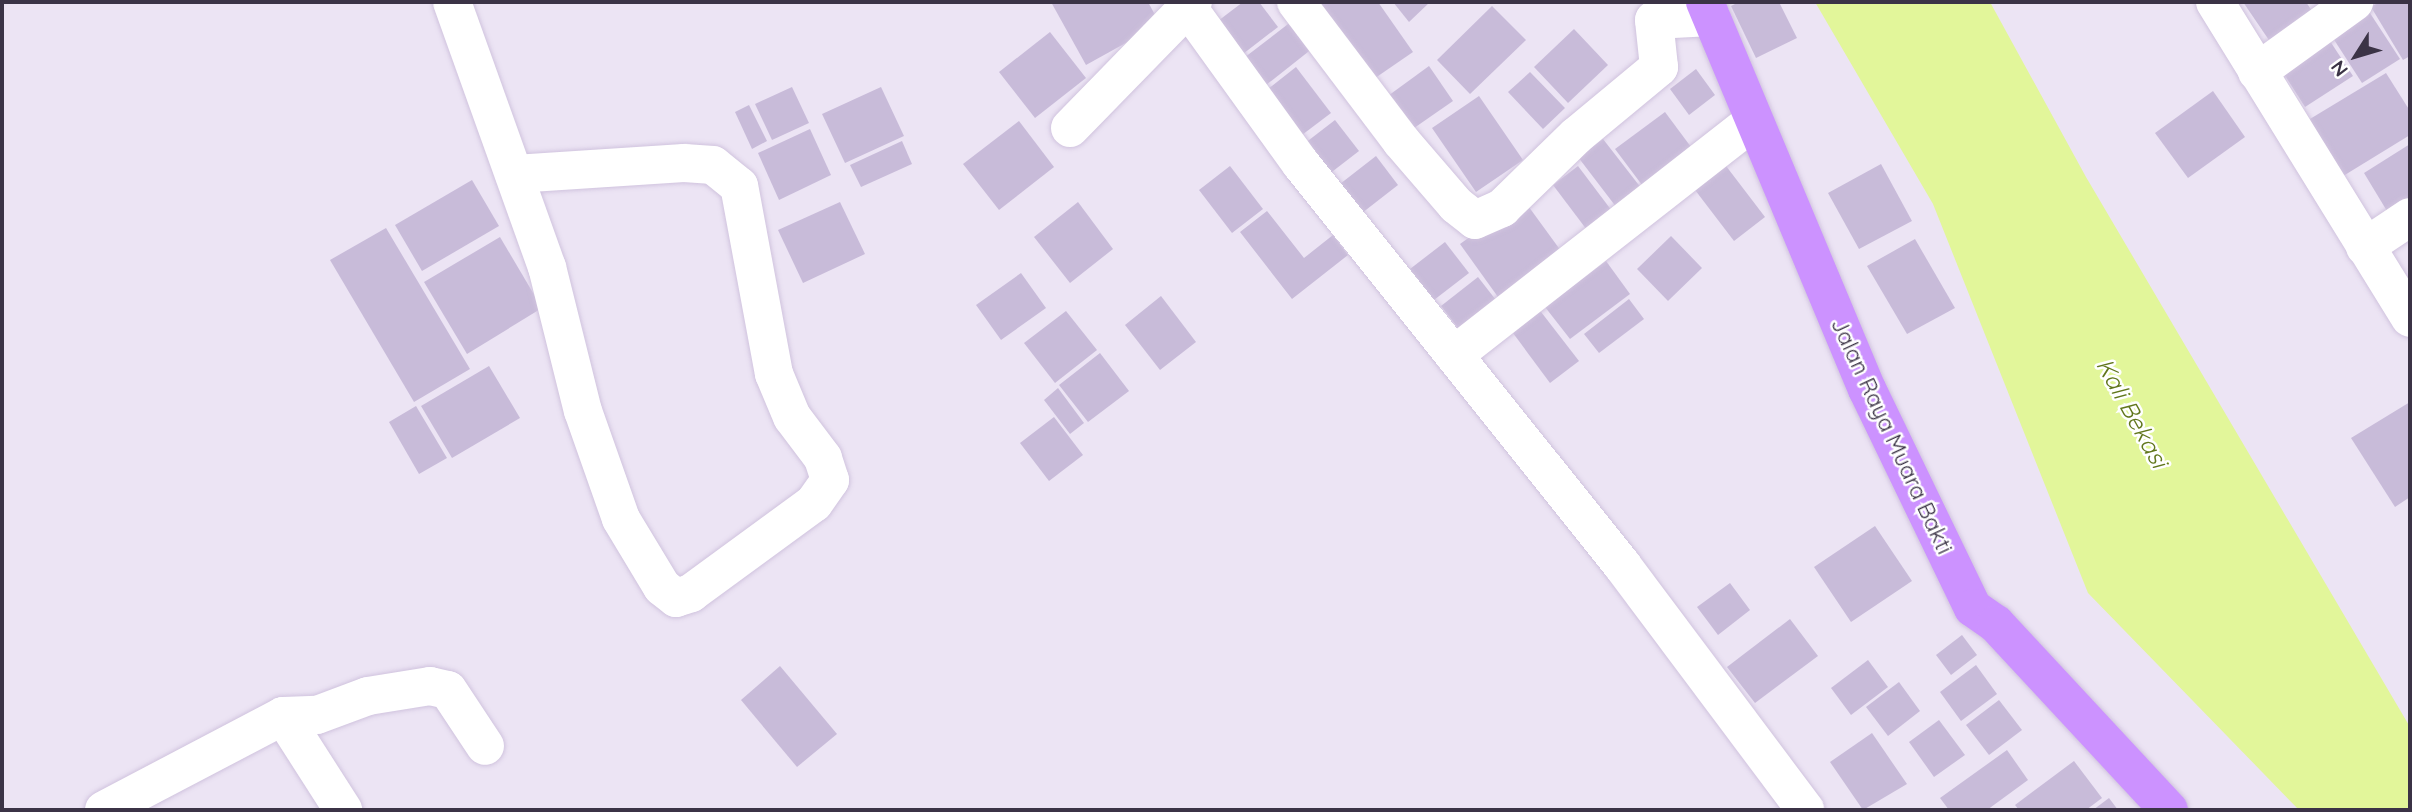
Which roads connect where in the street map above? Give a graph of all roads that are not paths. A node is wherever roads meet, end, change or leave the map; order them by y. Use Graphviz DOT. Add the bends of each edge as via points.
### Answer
graph roads {
  1 [pos="452,2"];
  2 [pos="1296,2"];
  3 [pos="2215,2"];
  4 [pos="2354,2"];
  5 [pos="1188,3"];
  6 [pos="1708,9"];
  7 [pos="2257,72"];
  8 [pos="1753,121"];
  9 [pos="1069,128"];
  10 [pos="514,174"];
  11 [pos="2410,218"];
  12 [pos="2365,247"];
  13 [pos="2410,318"];
  14 [pos="1454,355"];
  15 [pos="283,716"];
  16 [pos="485,746"];
  17 [pos="130,805"];
  18 [pos="343,810"];
  19 [pos="1805,810"];
  20 [pos="2169,810"];
  1 -- 10 [label="street"];
  2 -- 6 [label="street" via="1401,141 1456,205 1475,220 1502,208 1576,136 1659,67 1654,20"];
  3 -- 7 [label="street"];
  4 -- 7 [label="street"];
  5 -- 9 [label="street"];
  5 -- 14 [label="street" via="1301,164"];
  6 -- 8 [label="main road, Jalan Raya Muara Bakti"];
  7 -- 12 [label="street"];
  8 -- 14 [label="street"];
  8 -- 20 [label="main road, Jalan Raya Muara Bakti" via="1867,389 1973,608 1996,624"];
  10 -- 10 [label="street" via="547,267 583,411 621,519 662,587 676,598 691,593 814,503 830,480 823,458 792,417 774,374 738,186 713,165 684,163"];
  11 -- 12 [label="street"];
  12 -- 13 [label="street"];
  14 -- 19 [label="street" via="1622,565"];
  15 -- 16 [label="street" via="317,715 368,696 430,686 448,690"];
  15 -- 17 [label="street"];
  15 -- 18 [label="street"];
}
